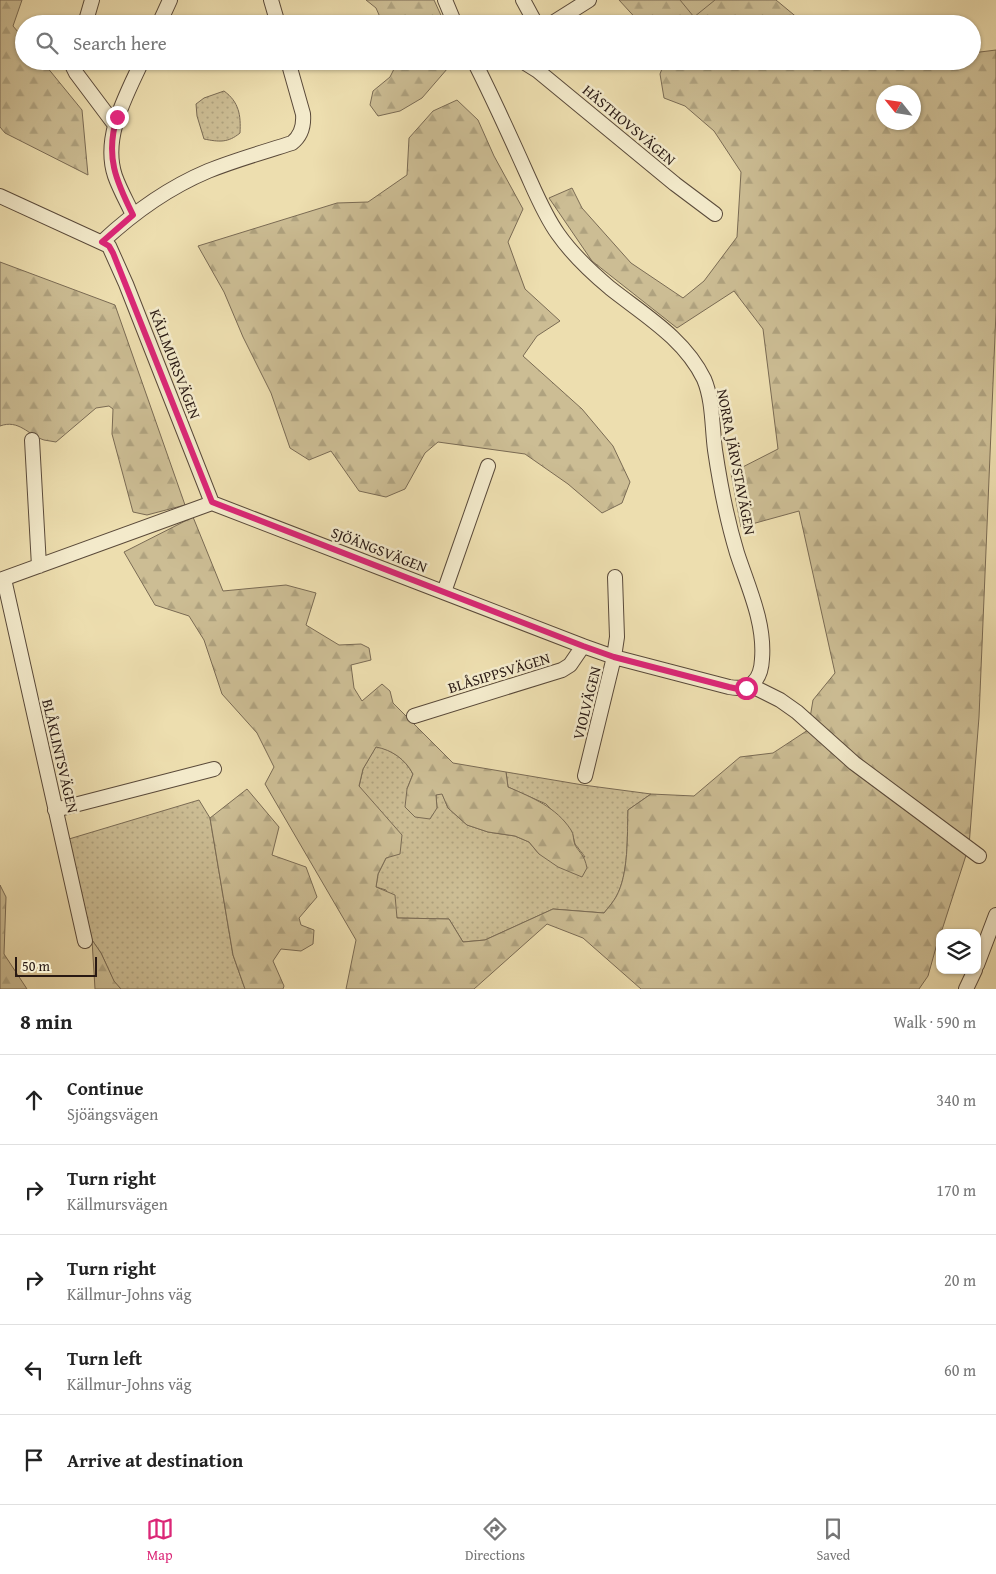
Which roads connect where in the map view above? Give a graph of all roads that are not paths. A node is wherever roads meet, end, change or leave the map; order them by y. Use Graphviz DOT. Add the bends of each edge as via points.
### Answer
graph roads {
  1 [pos="92,0"];
  2 [pos="170,0"];
  3 [pos="271,0"];
  4 [pos="445,0"];
  5 [pos="523,0"];
  6 [pos="589,0"];
  7 [pos="88,15"];
  8 [pos="163,15"];
  9 [pos="275,15"];
  10 [pos="451,15"];
  11 [pos="531,15"];
  12 [pos="566,15"];
  13 [pos="74,70"];
  14 [pos="138,70"];
  15 [pos="291,70"];
  16 [pos="481,70"];
  17 [pos="536,70"];
  18 [pos="115,124"];
  19 [pos="0,196"];
  20 [pos="715,214"];
  21 [pos="133,215"];
  22 [pos="102,242"];
  23 [pos="32,440"];
  24 [pos="488,466"];
  25 [pos="212,502"];
  26 [pos="38,566"];
  27 [pos="615,576"];
  28 [pos="2,579"];
  29 [pos="444,592"];
  30 [pos="583,646"];
  31 [pos="614,657"];
  32 [pos="750,685"];
  33 [pos="414,716"];
  34 [pos="214,769"];
  35 [pos="585,776"];
  36 [pos="56,810"];
  37 [pos="978,856"];
  38 [pos="996,915"];
  39 [pos="85,941"];
  40 [pos="981,954"];
  41 [pos="973,974"];
  42 [pos="966,989"];
  1 -- 7 [label="street"];
  2 -- 8 [label="street"];
  3 -- 9 [label="street"];
  4 -- 10 [label="street"];
  5 -- 11 [label="street"];
  6 -- 12 [label="street"];
  13 -- 18 [label="street"];
  14 -- 18 [label="street"];
  15 -- 21 [label="street" via="304,114 297,139 189,179"];
  16 -- 32 [label="street, NORRA JÄRVSTAVÄGEN" via="557,233 594,274 673,337 704,380 726,509 760,629 762,660 757,678"];
  17 -- 20 [label="street, HÄSTHOVSVÄGEN"];
  18 -- 21 [label="street" via="115,175"];
  19 -- 22 [label="street"];
  21 -- 22 [label="street"];
  22 -- 25 [label="street, KÄLLMURSVÄGEN" via="109,246 116,260"];
  23 -- 26 [label="street"];
  24 -- 29 [label="street"];
  25 -- 26 [label="street"];
  25 -- 29 [label="street, SJÖÄNGSVÄGEN"];
  26 -- 28 [label="street"];
  27 -- 31 [label="street, VIOLVÄGEN" via="617,638"];
  28 -- 36 [label="street, BLÅKLINTSVÄGEN"];
  29 -- 30 [label="street, SJÖÄNGSVÄGEN"];
  30 -- 31 [label="street, SJÖÄNGSVÄGEN"];
  30 -- 33 [label="street, BLÅSIPPSVÄGEN" via="570,665 562,670"];
  31 -- 32 [label="street, SJÖÄNGSVÄGEN" via="729,687 742,689"];
  31 -- 35 [label="street, VIOLVÄGEN"];
  32 -- 37 [label="street" via="797,712 854,763"];
  34 -- 36 [label="street"];
  36 -- 39 [label="street, BLÅKLINTSVÄGEN"];
  38 -- 40 [label="street"];
  41 -- 42 [label="street"];
}
